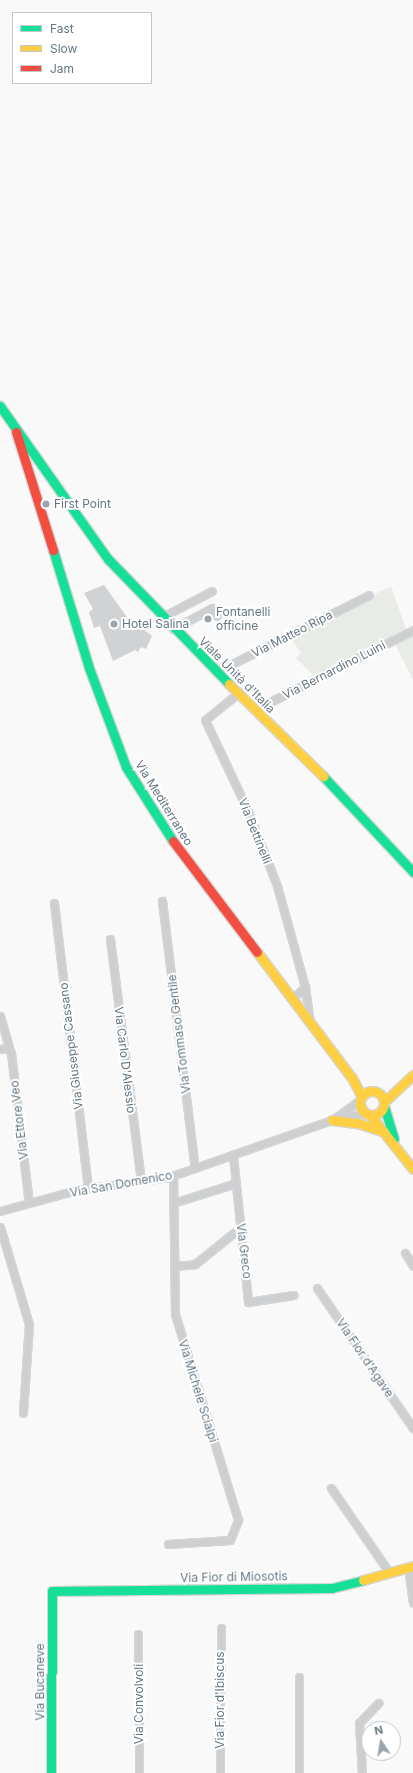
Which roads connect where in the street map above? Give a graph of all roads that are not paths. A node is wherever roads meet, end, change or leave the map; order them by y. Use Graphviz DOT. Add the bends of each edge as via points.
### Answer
graph roads {
  1 [pos="0,406"];
  2 [pos="16,432"];
  3 [pos="50,478"];
  4 [pos="34,490"];
  5 [pos="212,591"];
  6 [pos="369,595"];
  7 [pos="217,616"];
  8 [pos="162,618"];
  9 [pos="173,629"];
  10 [pos="413,630"];
  11 [pos="216,672"];
  12 [pos="237,694"];
  13 [pos="254,710"];
  14 [pos="413,872"];
  15 [pos="162,901"];
  16 [pos="54,903"];
  17 [pos="110,939"];
  18 [pos="305,987"];
  19 [pos="292,999"];
  20 [pos="0,1016"];
  21 [pos="310,1023"];
  22 [pos="9,1048"];
  23 [pos="0,1049"];
  24 [pos="413,1075"];
  25 [pos="361,1098"];
  26 [pos="384,1104"];
  27 [pos="368,1114"];
  28 [pos="332,1120"];
  29 [pos="386,1133"];
  30 [pos="396,1144"];
  31 [pos="233,1156"];
  32 [pos="195,1168"];
  33 [pos="413,1169"];
  34 [pos="173,1176"];
  35 [pos="141,1181"];
  36 [pos="236,1182"];
  37 [pos="88,1188"];
  38 [pos="29,1203"];
  39 [pos="173,1203"];
  40 [pos="0,1211"];
  41 [pos="0,1227"];
  42 [pos="241,1227"];
  43 [pos="405,1253"];
  44 [pos="174,1266"];
  45 [pos="413,1266"];
  46 [pos="318,1288"];
  47 [pos="293,1295"];
  48 [pos="23,1412"];
  49 [pos="413,1428"];
  50 [pos="331,1488"];
  51 [pos="168,1544"];
  52 [pos="410,1566"];
  53 [pos="389,1572"];
  54 [pos="52,1591"];
  55 [pos="413,1603"];
  56 [pos="221,1628"];
  57 [pos="138,1634"];
  58 [pos="299,1677"];
  59 [pos="378,1703"];
  60 [pos="51,1773"];
  61 [pos="139,1773"];
  62 [pos="220,1773"];
  63 [pos="299,1773"];
  64 [pos="362,1773"];
  1 -- 2 [label="main road, Viale Unità d'Italia"];
  2 -- 3 [label="main road, Viale Unità d'Italia"];
  2 -- 4 [label="main road, Via Mediterraneo"];
  3 -- 4 [label="main road" via="40,480"];
  3 -- 8 [label="main road, Viale Unità d'Italia" via="108,559"];
  4 -- 19 [label="main road, Via Mediterraneo" via="89,668 126,766 177,847"];
  5 -- 8 [label="street"];
  6 -- 11 [label="street, Via Matteo Ripa"];
  7 -- 9 [label="street" via="212,608"];
  8 -- 9 [label="main road, Viale Unità d'Italia"];
  9 -- 11 [label="main road, Viale Unità d'Italia"];
  10 -- 13 [label="street, Via Bernardino Luini"];
  11 -- 12 [label="main road, Viale Unità d'Italia"];
  12 -- 13 [label="main road, Viale Unità d'Italia"];
  12 -- 18 [label="street, Via Bettinelli" via="205,720 247,809 284,908"];
  13 -- 14 [label="main road, Viale Unità d'Italia" via="342,795"];
  15 -- 32 [label="street, Via Tommaso Gentile"];
  16 -- 37 [label="street, Via Giuseppe Cassano"];
  17 -- 35 [label="street, Via Carlo D'Alessio"];
  18 -- 19 [label="street"];
  18 -- 21 [label="street, Via Bettinelli"];
  19 -- 21 [label="main road, Via Mediterraneo"];
  20 -- 22 [label="street, Via Ettore Veo"];
  21 -- 25 [label="main road, Via Mediterraneo" via="352,1078"];
  22 -- 23 [label="street"];
  22 -- 38 [label="street, Via Ettore Veo"];
  24 -- 26 [label="main road"];
  25 -- 26 [label="main road" via="375,1092"];
  25 -- 27 [label="main road" via="361,1107"];
  25 -- 28 [label="street, Via San Domenico"];
  26 -- 27 [label="main road" via="380,1112"];
  26 -- 30 [label="main road"];
  27 -- 28 [label="street, Via San Domenico"];
  27 -- 29 [label="main road"];
  28 -- 29 [label="main road" via="358,1123"];
  28 -- 31 [label="street, Via San Domenico"];
  29 -- 30 [label="main road"];
  30 -- 33 [label="main road"];
  31 -- 32 [label="street, Via San Domenico"];
  31 -- 36 [label="street, Via Greco"];
  32 -- 34 [label="street, Via San Domenico"];
  34 -- 35 [label="street, Via San Domenico"];
  34 -- 39 [label="street, Via Michele Scialpi"];
  35 -- 37 [label="street, Via San Domenico"];
  36 -- 39 [label="street"];
  36 -- 42 [label="street, Via Greco"];
  37 -- 38 [label="street, Via San Domenico"];
  38 -- 40 [label="street, Via San Domenico"];
  39 -- 44 [label="street, Via Michele Scialpi"];
  41 -- 48 [label="street" via="29,1324"];
  42 -- 44 [label="street" via="195,1264"];
  42 -- 47 [label="street, Via Greco" via="248,1302"];
  43 -- 45 [label="street"];
  44 -- 51 [label="street, Via Michele Scialpi" via="175,1314 238,1520 230,1540"];
  46 -- 49 [label="street, Via Fior d'Agave"];
  50 -- 53 [label="street"];
  52 -- 53 [label="main road, Via Fior di Miosotis"];
  52 -- 55 [label="street"];
  53 -- 54 [label="main road, Via Fior di Miosotis" via="332,1588"];
  54 -- 60 [label="main road, Via Bucaneve"];
  56 -- 62 [label="street, Via Fior d'Ibiscus"];
  57 -- 61 [label="street, Via Convolvoli"];
  58 -- 63 [label="street"];
  59 -- 64 [label="street" via="359,1724"];
}
